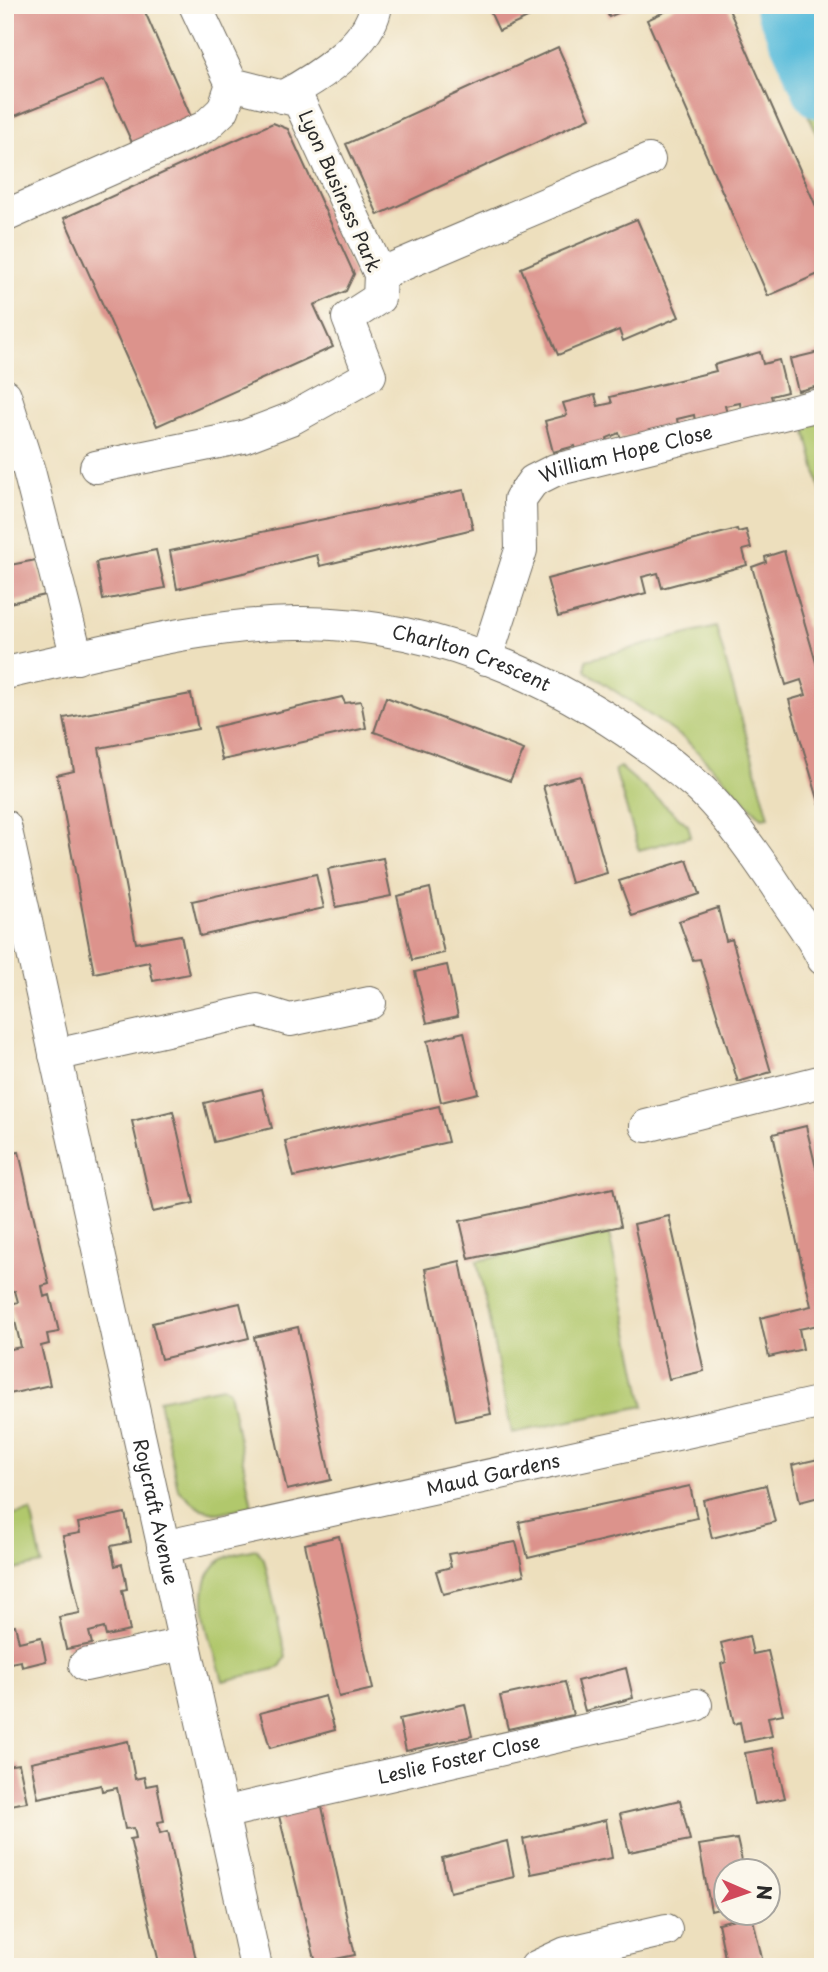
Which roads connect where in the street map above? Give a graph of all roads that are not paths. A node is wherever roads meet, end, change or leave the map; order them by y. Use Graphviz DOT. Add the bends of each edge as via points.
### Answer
graph roads {
  1 [pos="195,5"];
  2 [pos="376,5"];
  3 [pos="232,84"];
  4 [pos="282,97"];
  5 [pos="649,160"];
  6 [pos="5,216"];
  7 [pos="380,274"];
  8 [pos="5,395"];
  9 [pos="823,404"];
  10 [pos="96,467"];
  11 [pos="77,658"];
  12 [pos="486,659"];
  13 [pos="5,673"];
  14 [pos="5,826"];
  15 [pos="823,959"];
  16 [pos="370,1003"];
  17 [pos="55,1055"];
  18 [pos="823,1081"];
  19 [pos="646,1126"];
  20 [pos="823,1402"];
  21 [pos="163,1547"];
  22 [pos="184,1644"];
  23 [pos="85,1665"];
  24 [pos="696,1706"];
  25 [pos="222,1813"];
  26 [pos="666,1930"];
  27 [pos="256,1967"];
  28 [pos="536,1967"];
  1 -- 3 [label="street"];
  2 -- 4 [label="street" via="360,39 316,80"];
  3 -- 4 [label="street, Lyon Business Park"];
  3 -- 6 [label="street" via="223,110 205,127"];
  4 -- 7 [label="street, Lyon Business Park" via="299,102"];
  5 -- 7 [label="street"];
  7 -- 10 [label="street, Lyon Business Park" via="379,298 348,318 370,375 293,418 243,437"];
  8 -- 11 [label="street"];
  9 -- 12 [label="street, William Hope Close" via="555,470 533,481 520,499 521,550"];
  11 -- 12 [label="street, Charlton Crescent" via="212,629 300,623 390,632"];
  11 -- 13 [label="street, Charlton Crescent"];
  12 -- 15 [label="street, Charlton Crescent" via="550,683 617,724 697,786 764,867"];
  14 -- 17 [label="street, Roycraft Avenue"];
  16 -- 17 [label="street" via="290,1020 257,1010"];
  17 -- 21 [label="street, Roycraft Avenue"];
  18 -- 19 [label="street"];
  20 -- 21 [label="street, Maud Gardens"];
  21 -- 22 [label="street, Roycraft Avenue"];
  22 -- 23 [label="street"];
  22 -- 25 [label="street, Roycraft Avenue"];
  24 -- 25 [label="street, Leslie Foster Close"];
  25 -- 27 [label="street, Roycraft Avenue"];
  26 -- 28 [label="street" via="566,1953"];
}
